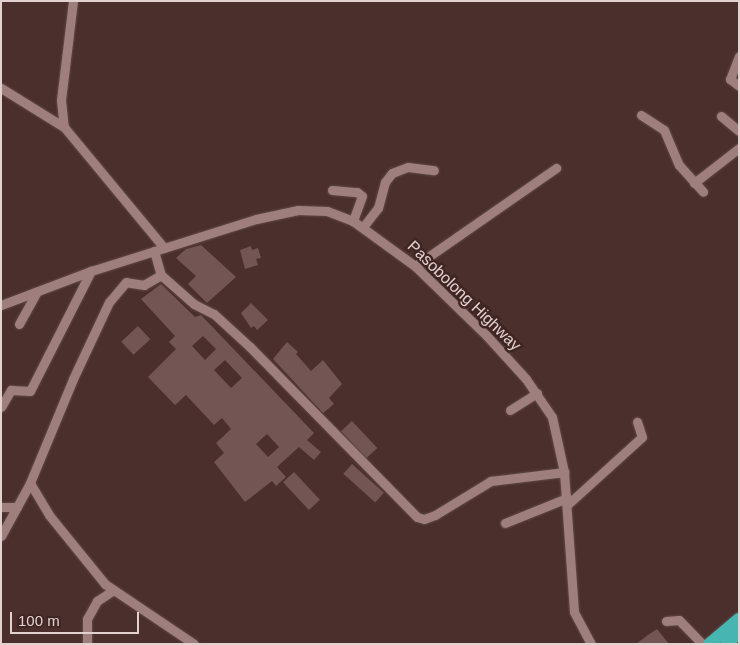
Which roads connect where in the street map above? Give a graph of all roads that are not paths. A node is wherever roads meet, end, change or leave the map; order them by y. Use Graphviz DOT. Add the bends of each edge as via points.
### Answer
graph roads {
  1 [pos="73,1"];
  2 [pos="739,56"];
  3 [pos="739,86"];
  4 [pos="1,88"];
  5 [pos="641,115"];
  6 [pos="722,116"];
  7 [pos="64,127"];
  8 [pos="739,132"];
  9 [pos="739,148"];
  10 [pos="556,168"];
  11 [pos="434,170"];
  12 [pos="694,183"];
  13 [pos="332,190"];
  14 [pos="703,192"];
  15 [pos="353,221"];
  16 [pos="363,227"];
  17 [pos="164,248"];
  18 [pos="154,251"];
  19 [pos="415,266"];
  20 [pos="91,271"];
  21 [pos="161,275"];
  22 [pos="36,293"];
  23 [pos="1,305"];
  24 [pos="19,324"];
  25 [pos="537,393"];
  26 [pos="1,407"];
  27 [pos="510,410"];
  28 [pos="637,422"];
  29 [pos="564,472"];
  30 [pos="30,483"];
  31 [pos="567,501"];
  32 [pos="1,507"];
  33 [pos="17,507"];
  34 [pos="505,522"];
  35 [pos="1,536"];
  36 [pos="112,591"];
  37 [pos="739,619"];
  38 [pos="666,621"];
  39 [pos="739,633"];
  40 [pos="87,644"];
  41 [pos="194,644"];
  42 [pos="591,644"];
  43 [pos="702,644"];
  44 [pos="709,644"];
  45 [pos="726,644"];
  1 -- 7 [label="street" via="61,100"];
  2 -- 3 [label="street" via="730,80"];
  4 -- 7 [label="street"];
  5 -- 12 [label="street" via="664,130 679,165"];
  6 -- 8 [label="street"];
  7 -- 17 [label="street"];
  9 -- 12 [label="street"];
  10 -- 19 [label="street"];
  11 -- 16 [label="street" via="408,167 392,173 385,182 378,208"];
  12 -- 14 [label="street"];
  13 -- 15 [label="street" via="357,192 362,196"];
  15 -- 16 [label="street, Pasobolong Highway"];
  15 -- 17 [label="street, Pasobolong Highway" via="327,211 298,210 256,219"];
  16 -- 19 [label="street, Pasobolong Highway"];
  17 -- 18 [label="street, Pasobolong Highway"];
  18 -- 20 [label="street, Pasobolong Highway"];
  18 -- 21 [label="street"];
  19 -- 25 [label="street, Pasobolong Highway" via="486,335"];
  20 -- 22 [label="street, Pasobolong Highway"];
  20 -- 26 [label="street" via="30,391 11,390"];
  21 -- 29 [label="street" via="194,304 214,314 250,347 417,517 424,519 434,515 491,481"];
  21 -- 30 [label="street" via="144,285 126,282 109,302 72,379"];
  22 -- 23 [label="street, Pasobolong Highway"];
  22 -- 24 [label="street"];
  25 -- 27 [label="street"];
  25 -- 29 [label="street, Pasobolong Highway" via="552,417"];
  28 -- 31 [label="street" via="642,437"];
  29 -- 31 [label="street, Pasobolong Highway"];
  30 -- 33 [label="street"];
  30 -- 36 [label="street" via="49,515"];
  31 -- 34 [label="street"];
  31 -- 42 [label="street, Pasobolong Highway" via="574,612"];
  32 -- 33 [label="street"];
  33 -- 35 [label="street"];
  36 -- 40 [label="street" via="97,601 87,619"];
  36 -- 41 [label="street"];
  37 -- 44 [label="highway"];
  38 -- 43 [label="street" via="679,620"];
  39 -- 45 [label="highway"];
}
